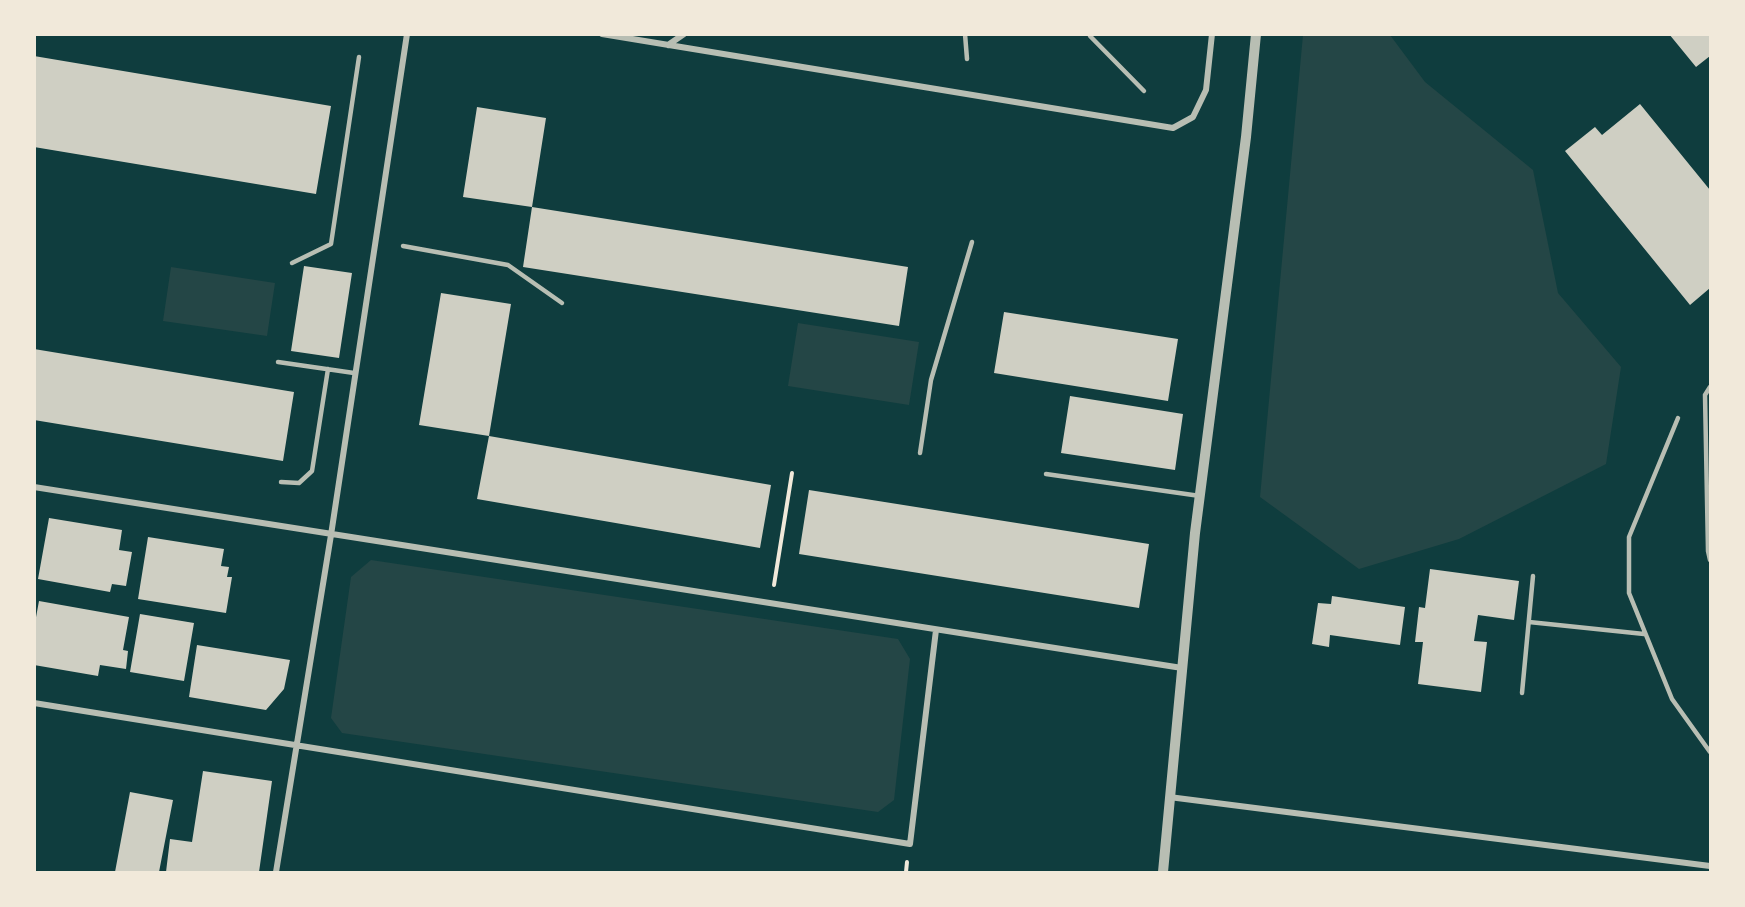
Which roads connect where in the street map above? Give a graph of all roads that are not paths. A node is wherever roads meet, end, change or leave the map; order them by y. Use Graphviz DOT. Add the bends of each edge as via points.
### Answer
graph roads {
  1 [pos="407,34"];
  2 [pos="602,34"];
  3 [pos="684,34"];
  4 [pos="965,34"];
  5 [pos="1091,34"];
  6 [pos="1212,34"];
  7 [pos="1256,34"];
  8 [pos="668,45"];
  9 [pos="359,57"];
  10 [pos="967,59"];
  11 [pos="1144,91"];
  12 [pos="972,242"];
  13 [pos="403,246"];
  14 [pos="292,263"];
  15 [pos="562,303"];
  16 [pos="278,362"];
  17 [pos="328,369"];
  18 [pos="354,373"];
  19 [pos="1710,387"];
  20 [pos="1678,418"];
  21 [pos="920,453"];
  22 [pos="1046,474"];
  23 [pos="280,482"];
  24 [pos="34,487"];
  25 [pos="1200,496"];
  26 [pos="331,535"];
  27 [pos="1710,560"];
  28 [pos="1533,576"];
  29 [pos="1529,622"];
  30 [pos="936,630"];
  31 [pos="1644,634"];
  32 [pos="1182,668"];
  33 [pos="1522,693"];
  34 [pos="34,703"];
  35 [pos="297,744"];
  36 [pos="1710,752"];
  37 [pos="1169,797"];
  38 [pos="1710,866"];
  39 [pos="276,873"];
  40 [pos="1163,873"];
  1 -- 18 [label="street"];
  2 -- 8 [label="street"];
  3 -- 8 [label="street"];
  4 -- 10 [label="lane"];
  5 -- 11 [label="lane"];
  6 -- 8 [label="street" via="1206,90 1193,117 1173,128"];
  7 -- 25 [label="street"];
  9 -- 14 [label="lane" via="331,244"];
  12 -- 21 [label="lane" via="931,380"];
  13 -- 15 [label="lane" via="508,265"];
  16 -- 17 [label="lane"];
  17 -- 18 [label="lane"];
  17 -- 23 [label="lane" via="312,471 299,483"];
  18 -- 26 [label="street"];
  19 -- 27 [label="lane" via="1705,395"];
  20 -- 31 [label="lane" via="1629,537 1629,593"];
  22 -- 25 [label="lane"];
  24 -- 26 [label="street"];
  25 -- 32 [label="street"];
  26 -- 30 [label="street"];
  26 -- 35 [label="street"];
  28 -- 29 [label="lane"];
  29 -- 31 [label="lane"];
  29 -- 33 [label="lane"];
  30 -- 32 [label="street"];
  30 -- 35 [label="street" via="910,844"];
  31 -- 36 [label="lane" via="1672,699"];
  32 -- 37 [label="street"];
  34 -- 35 [label="street"];
  35 -- 39 [label="street"];
  37 -- 38 [label="street"];
  37 -- 40 [label="street"];
}
